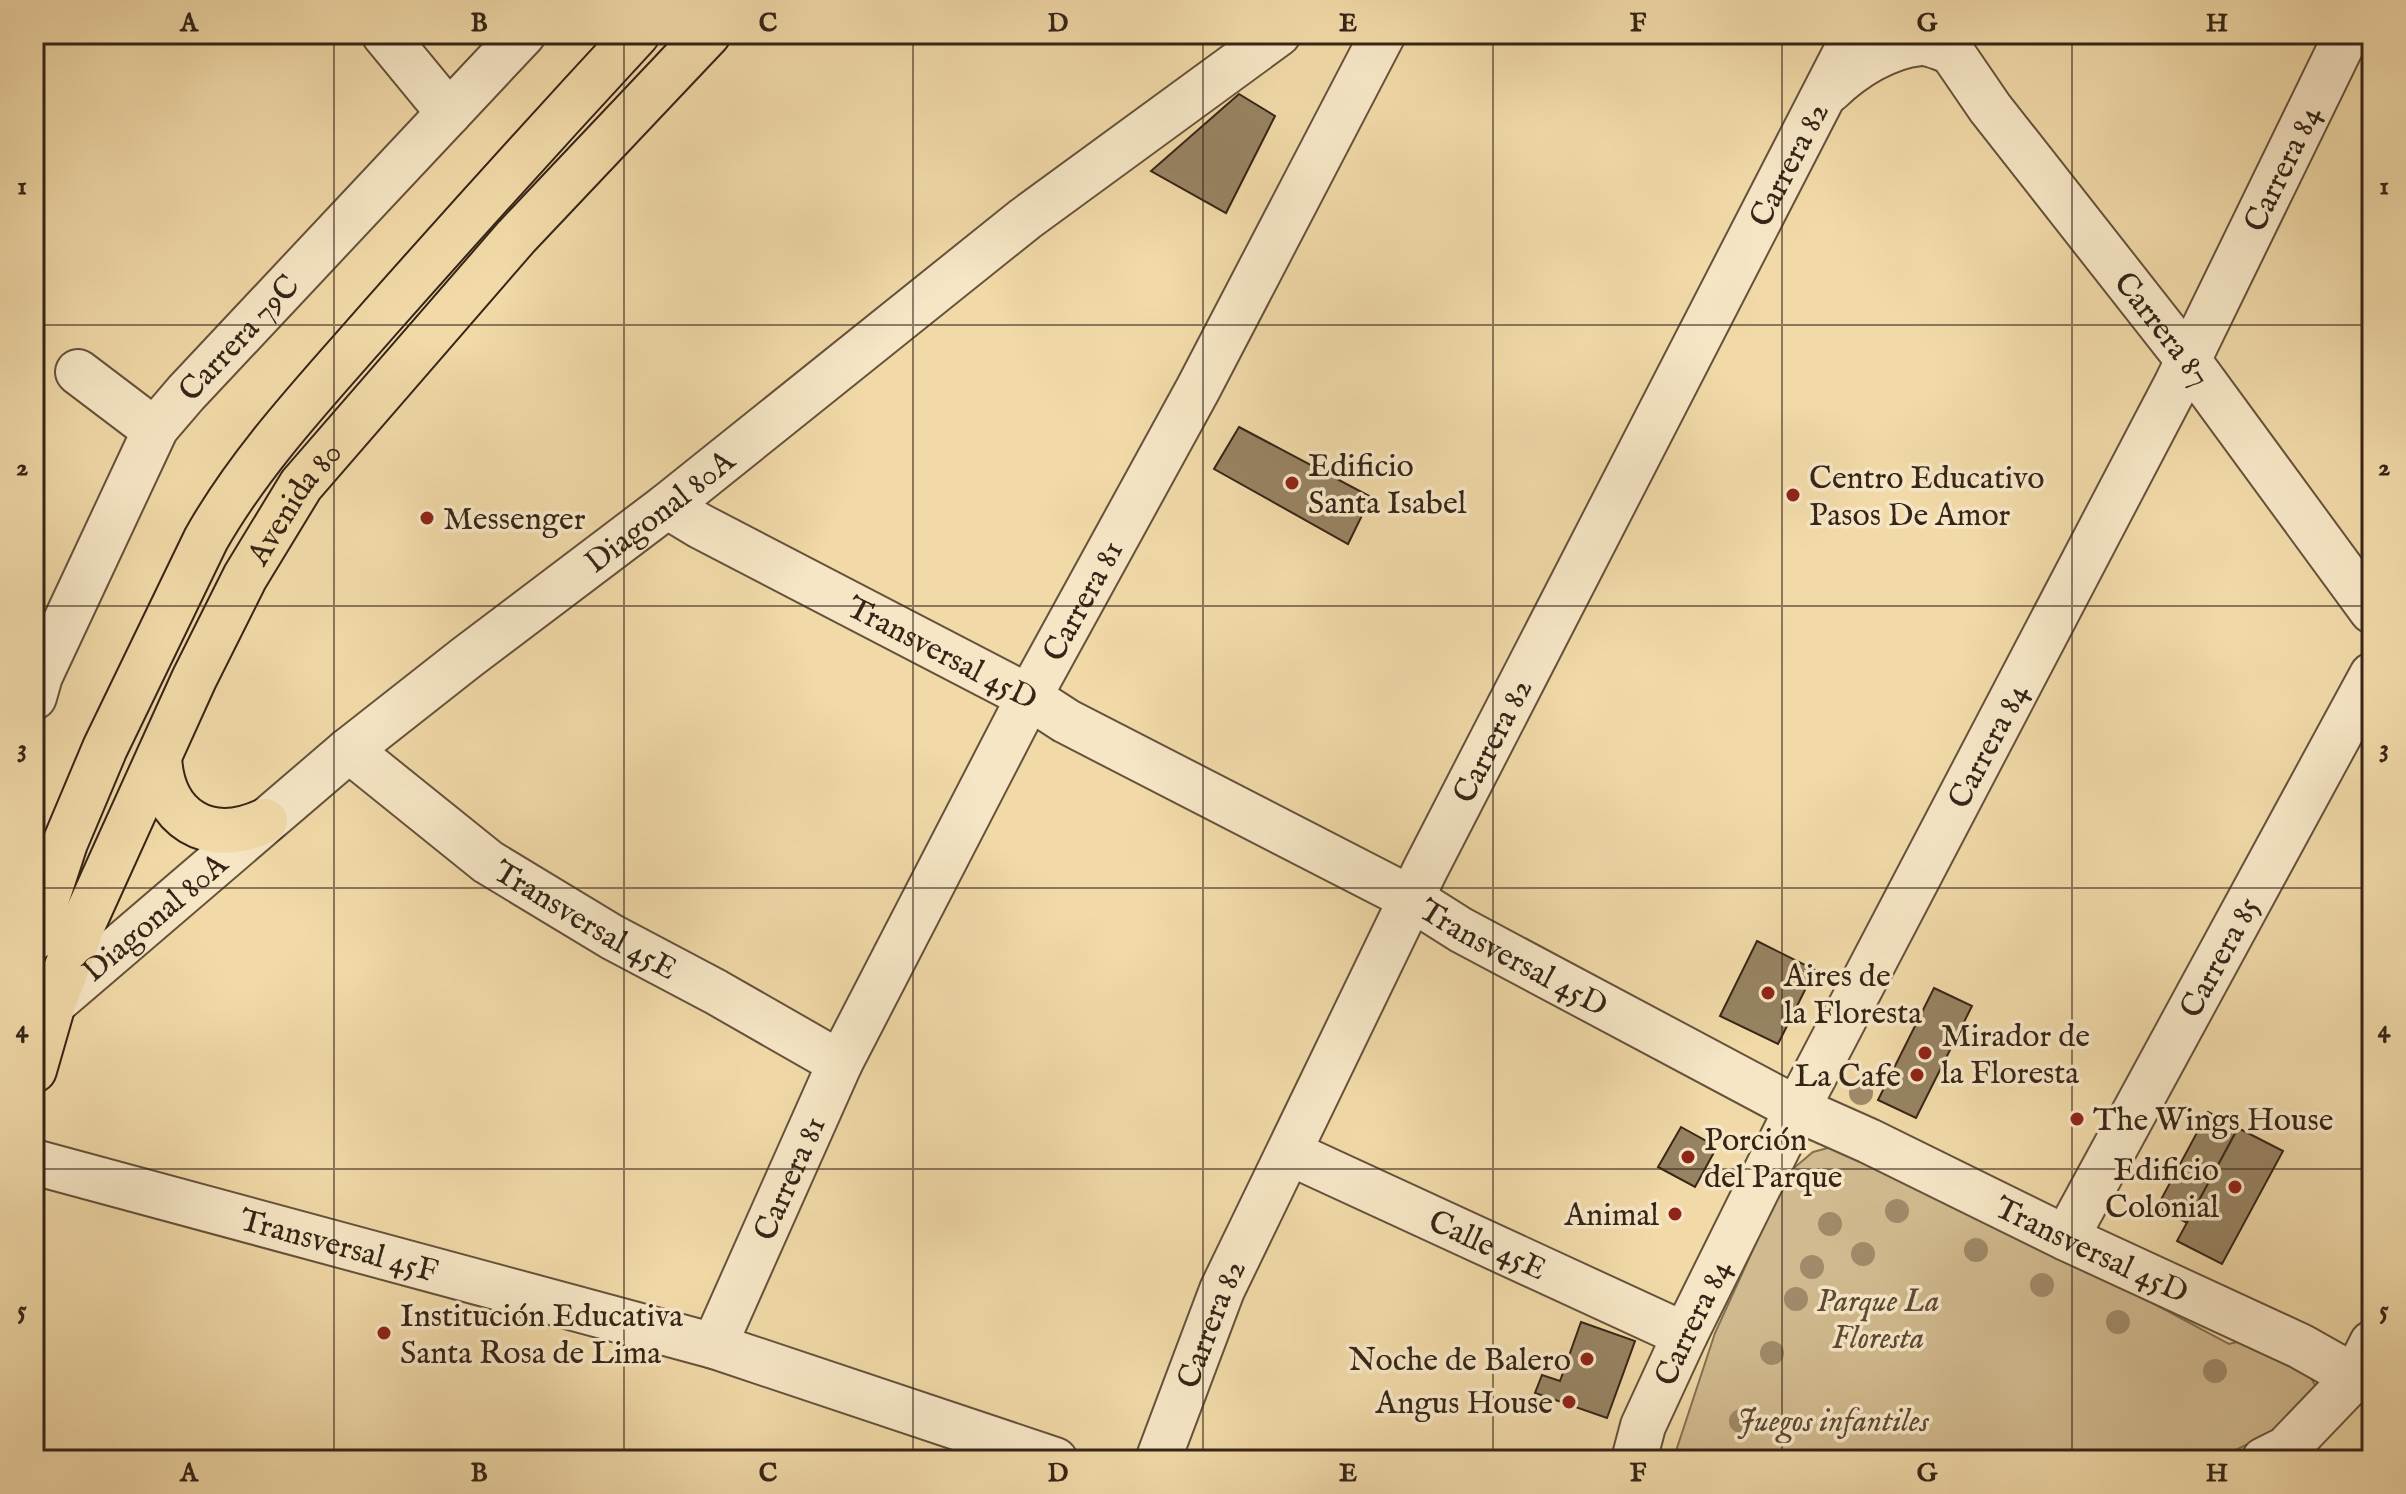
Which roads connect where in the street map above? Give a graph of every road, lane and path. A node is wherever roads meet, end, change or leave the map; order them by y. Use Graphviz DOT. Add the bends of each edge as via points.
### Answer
graph roads {
  1 [pos="384,34"];
  2 [pos="523,34"];
  3 [pos="637,34"];
  4 [pos="708,34"];
  5 [pos="1278,34"];
  6 [pos="1383,34"];
  7 [pos="1855,34"];
  8 [pos="2347,34"];
  9 [pos="1948,43"];
  10 [pos="1819,100"];
  11 [pos="449,113"];
  12 [pos="2188,360"];
  13 [pos="78,372"];
  14 [pos="156,428"];
  15 [pos="667,506"];
  16 [pos="2372,611"];
  17 [pos="2372,675"];
  18 [pos="34,697"];
  19 [pos="1029,697"];
  20 [pos="349,750"];
  21 [pos="159,757"];
  22 [pos="265,821"];
  23 [pos="1412,899"];
  24 [pos="34,938"];
  25 [pos="44,1011"];
  26 [pos="840,1063"];
  27 [pos="34,1070"];
  28 [pos="1797,1109"];
  29 [pos="1290,1153"];
  30 [pos="34,1162"];
  31 [pos="2066,1238"];
  32 [pos="1685,1335"];
  33 [pos="714,1346"];
  34 [pos="2366,1368"];
  35 [pos="2280,1456"];
  36 [pos="1055,1460"];
  37 [pos="1158,1460"];
  38 [pos="1634,1460"];
  1 -- 11 [label="street"];
  2 -- 11 [label="street, Carrera 79C"];
  3 -- 24 [label="main road, Avenida 80" via="319,388 224,508 105,748 65,843"];
  4 -- 21 [label="main road, Avenida 80" via="516,237 301,485 245,577"];
  5 -- 15 [label="street, Diagonal 80A" via="1025,219"];
  6 -- 19 [label="street, Carrera 81" via="1198,389"];
  7 -- 10 [label="street, Carrera 82"];
  8 -- 12 [label="street, Carrera 84"];
  9 -- 10 [label="street, Carrera 87" via="1922,43 1878,55"];
  9 -- 12 [label="street, Carrera 87" via="1990,108"];
  10 -- 23 [label="street, Carrera 82"];
  11 -- 14 [label="street, Carrera 79C"];
  12 -- 16 [label="street, Carrera 87"];
  12 -- 28 [label="street, Carrera 84"];
  13 -- 14 [label="street"];
  14 -- 18 [label="street, Carrera 79C"];
  15 -- 19 [label="street, Transversal 45D"];
  15 -- 20 [label="street, Diagonal 80A"];
  17 -- 31 [label="street, Carrera 85"];
  19 -- 23 [label="street, Transversal 45D"];
  19 -- 26 [label="street, Carrera 81"];
  20 -- 22 [label="street, Diagonal 80A"];
  20 -- 26 [label="street, Transversal 45E" via="488,862"];
  21 -- 22 [label="main road" via="168,798 201,827 245,830"];
  21 -- 25 [label="main road, Avenida 80"];
  22 -- 25 [label="street, Diagonal 80A"];
  23 -- 28 [label="street, Transversal 45D"];
  23 -- 29 [label="street, Carrera 82"];
  25 -- 27 [label="main road, Avenida 80"];
  26 -- 33 [label="street, Carrera 81"];
  28 -- 31 [label="street, Transversal 45D"];
  28 -- 32 [label="street, Carrera 84"];
  29 -- 32 [label="street, Calle 45E"];
  29 -- 37 [label="street, Carrera 82" via="1222,1290"];
  30 -- 33 [label="street, Transversal 45F"];
  31 -- 34 [label="street, Transversal 45D" via="2300,1346"];
  32 -- 38 [label="street, Carrera 84" via="1643,1426"];
  33 -- 36 [label="street, Transversal 45F"];
  34 -- 35 [label="street"];
}
